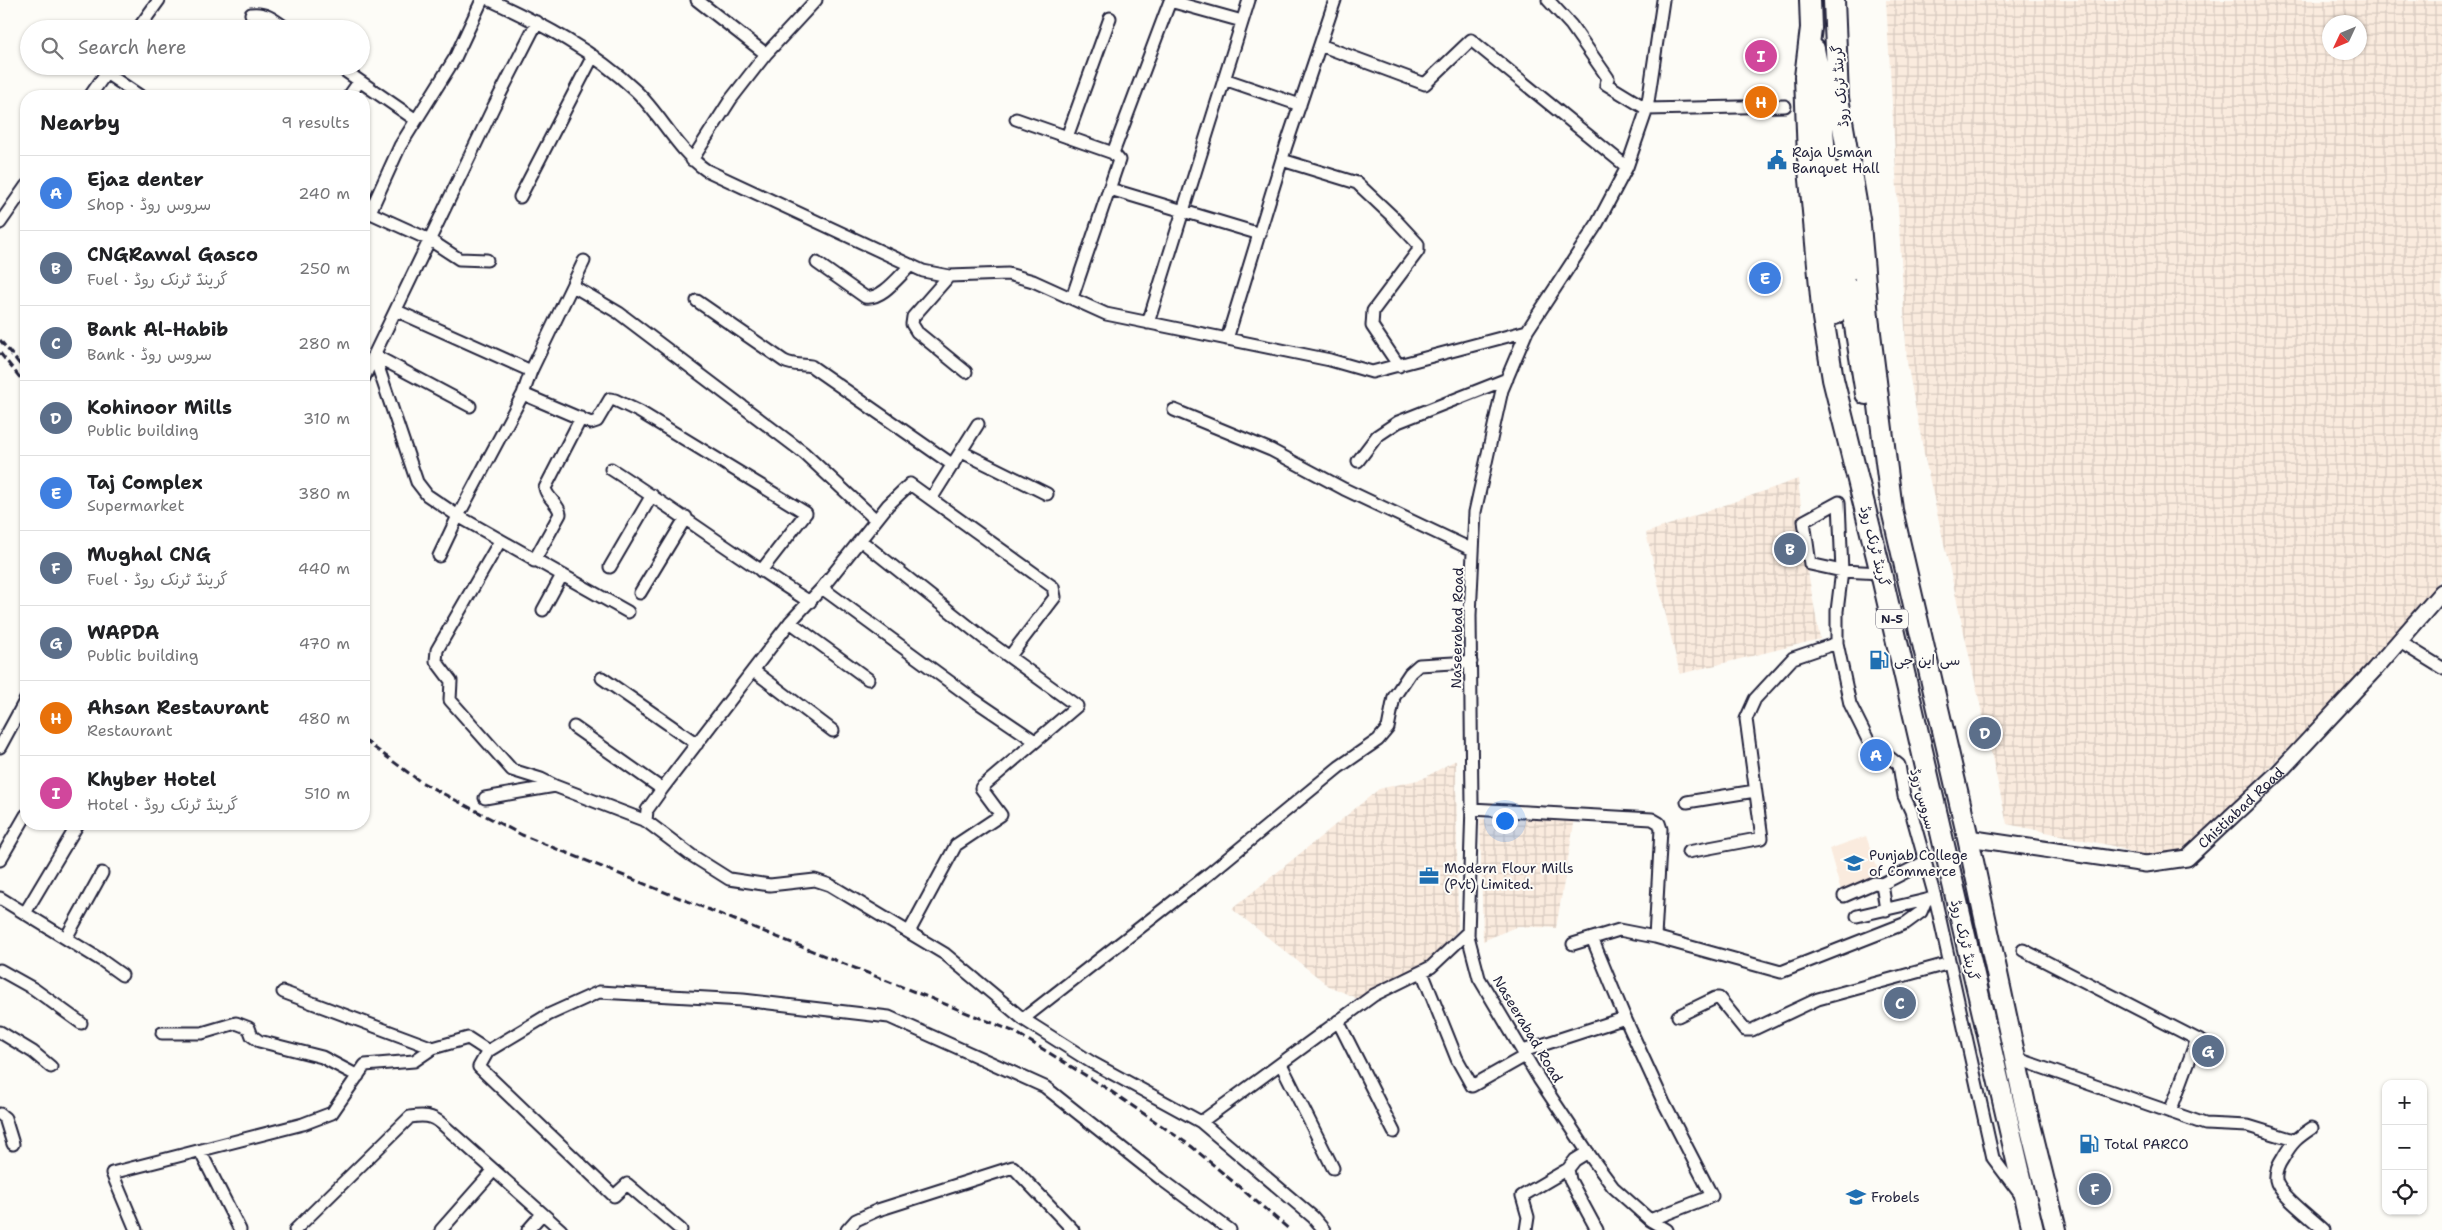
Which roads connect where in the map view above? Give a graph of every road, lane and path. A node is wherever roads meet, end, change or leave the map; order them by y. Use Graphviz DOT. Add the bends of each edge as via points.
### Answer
graph roads {
  1 [pos="158,0"];
  2 [pos="482,0"];
  3 [pos="490,0"];
  4 [pos="698,0"];
  5 [pos="816,0"];
  6 [pos="1249,0"];
  7 [pos="1335,0"];
  8 [pos="1548,0"];
  9 [pos="1664,0"];
  10 [pos="1810,0"];
  11 [pos="1834,0"];
  12 [pos="251,14"];
  13 [pos="1110,18"];
  14 [pos="144,20"];
  15 [pos="275,20"];
  16 [pos="1242,21"];
  17 [pos="537,22"];
  18 [pos="1811,28"];
  19 [pos="1320,45"];
  20 [pos="766,54"];
  21 [pos="593,56"];
  22 [pos="105,75"];
  23 [pos="115,75"];
  24 [pos="350,75"];
  25 [pos="1224,79"];
  26 [pos="359,82"];
  27 [pos="94,90"];
  28 [pos="133,90"];
  29 [pos="353,90"];
  30 [pos="1838,98"];
  31 [pos="1300,105"];
  32 [pos="1785,106"];
  33 [pos="1647,110"];
  34 [pos="1016,119"];
  35 [pos="416,120"];
  36 [pos="1067,137"];
  37 [pos="1113,153"];
  38 [pos="692,160"];
  39 [pos="1282,160"];
  40 [pos="1626,167"];
  41 [pos="1110,189"];
  42 [pos="20,195"];
  43 [pos="520,197"];
  44 [pos="370,205"];
  45 [pos="1183,211"];
  46 [pos="370,212"];
  47 [pos="0,223"];
  48 [pos="1260,234"];
  49 [pos="430,240"];
  50 [pos="487,260"];
  51 [pos="584,261"];
  52 [pos="817,263"];
  53 [pos="911,265"];
  54 [pos="949,276"];
  55 [pos="573,286"];
  56 [pos="1072,298"];
  57 [pos="697,301"];
  58 [pos="397,311"];
  59 [pos="1148,323"];
  60 [pos="1527,330"];
  61 [pos="1227,339"];
  62 [pos="374,356"];
  63 [pos="370,365"];
  64 [pos="1399,366"];
  65 [pos="532,371"];
  66 [pos="966,372"];
  67 [pos="1507,379"];
  68 [pos="523,394"];
  69 [pos="470,406"];
  70 [pos="1174,410"];
  71 [pos="581,418"];
  72 [pos="978,424"];
  73 [pos="962,452"];
  74 [pos="1358,461"];
  75 [pos="953,465"];
  76 [pos="611,469"];
  77 [pos="1861,489"];
  78 [pos="1047,494"];
  79 [pos="652,495"];
  80 [pos="931,499"];
  81 [pos="1892,510"];
  82 [pos="458,516"];
  83 [pos="686,517"];
  84 [pos="876,520"];
  85 [pos="860,540"];
  86 [pos="500,541"];
  87 [pos="1473,550"];
  88 [pos="439,556"];
  89 [pos="534,561"];
  90 [pos="610,567"];
  91 [pos="761,571"];
  92 [pos="1842,571"];
  93 [pos="1882,573"];
  94 [pos="562,575"];
  95 [pos="822,588"];
  96 [pos="2442,592"];
  97 [pos="640,593"];
  98 [pos="810,602"];
  99 [pos="543,610"];
  100 [pos="628,612"];
  101 [pos="790,622"];
  102 [pos="2400,642"];
  103 [pos="1838,643"];
  104 [pos="1010,656"];
  105 [pos="1470,662"];
  106 [pos="2442,668"];
  107 [pos="754,671"];
  108 [pos="602,678"];
  109 [pos="868,679"];
  110 [pos="20,710"];
  111 [pos="574,726"];
  112 [pos="833,731"];
  113 [pos="1035,741"];
  114 [pos="697,744"];
  115 [pos="0,747"];
  116 [pos="555,786"];
  117 [pos="662,789"];
  118 [pos="1755,791"];
  119 [pos="485,798"];
  120 [pos="1687,802"];
  121 [pos="1471,810"];
  122 [pos="646,821"];
  123 [pos="20,825"];
  124 [pos="74,830"];
  125 [pos="1968,838"];
  126 [pos="1688,852"];
  127 [pos="0,860"];
  128 [pos="1925,862"];
  129 [pos="102,873"];
  130 [pos="1882,884"];
  131 [pos="1844,896"];
  132 [pos="0,898"];
  133 [pos="1930,899"];
  134 [pos="1886,910"];
  135 [pos="25,913"];
  136 [pos="1857,916"];
  137 [pos="909,932"];
  138 [pos="1468,932"];
  139 [pos="1655,937"];
  140 [pos="66,938"];
  141 [pos="1592,938"];
  142 [pos="1573,944"];
  143 [pos="2023,950"];
  144 [pos="1950,963"];
  145 [pos="0,970"];
  146 [pos="1422,972"];
  147 [pos="122,975"];
  148 [pos="283,992"];
  149 [pos="1678,1016"];
  150 [pos="1625,1018"];
  151 [pos="1023,1019"];
  152 [pos="1338,1021"];
  153 [pos="81,1023"];
  154 [pos="0,1032"];
  155 [pos="162,1033"];
  156 [pos="2197,1039"];
  157 [pos="433,1048"];
  158 [pos="2216,1049"];
  159 [pos="488,1051"];
  160 [pos="1524,1054"];
  161 [pos="2015,1058"];
  162 [pos="1281,1064"];
  163 [pos="51,1067"];
  164 [pos="358,1076"];
  165 [pos="2170,1112"];
  166 [pos="0,1114"];
  167 [pos="1201,1122"];
  168 [pos="2312,1128"];
  169 [pos="1394,1132"];
  170 [pos="2294,1140"];
  171 [pos="13,1144"];
  172 [pos="200,1150"];
  173 [pos="1588,1152"];
  174 [pos="1333,1168"];
  175 [pos="1568,1169"];
  176 [pos="494,1170"];
  177 [pos="2027,1203"];
  178 [pos="542,1214"];
  179 [pos="1650,1220"];
  180 [pos="136,1230"];
  181 [pos="240,1230"];
  182 [pos="295,1230"];
  183 [pos="441,1230"];
  184 [pos="528,1230"];
  185 [pos="561,1230"];
  186 [pos="681,1230"];
  187 [pos="847,1230"];
  188 [pos="1073,1230"];
  189 [pos="1230,1230"];
  190 [pos="1324,1230"];
  191 [pos="1526,1230"];
  192 [pos="1597,1230"];
  193 [pos="1667,1230"];
  194 [pos="2033,1230"];
  195 [pos="2056,1230"];
  196 [pos="2324,1230"];
  1 -- 14 [label="street"];
  2 -- 35 [label="street" via="455,58"];
  3 -- 17 [label="street"];
  4 -- 20 [label="street"];
  5 -- 20 [label="street"];
  6 -- 16 [label="street"];
  7 -- 19 [label="street"];
  8 -- 33 [label="street" via="1571,25 1608,78 1606,84"];
  9 -- 33 [label="street, Naseerabad Road"];
  10 -- 18 [label="highway, گرینڈ ٹرنک روڈ / N-5"];
  11 -- 30 [label="highway, گرینڈ ٹرنک روڈ / N-5"];
  12 -- 15 [label="street" via="260,13"];
  13 -- 36 [label="street"];
  16 -- 25 [label="street"];
  16 -- 37 [label="street" via="1170,1"];
  17 -- 21 [label="street"];
  17 -- 49 [label="street"];
  18 -- 30 [label="highway" via="1819,75 1831,272 1839,277 1847,271 1840,190"];
  18 -- 77 [label="highway, گرینڈ ٹرنک روڈ / N-5" via="1805,78 1821,300 1833,379"];
  19 -- 31 [label="street"];
  19 -- 40 [label="street" via="1425,84 1472,40"];
  20 -- 38 [label="street"];
  21 -- 38 [label="street" via="636,91"];
  21 -- 43 [label="street"];
  22 -- 27 [label="street"];
  23 -- 28 [label="street"];
  24 -- 26 [label="street"];
  25 -- 31 [label="street"];
  25 -- 45 [label="street"];
  26 -- 29 [label="street"];
  26 -- 35 [label="street"];
  30 -- 81 [label="highway, گرینڈ ٹرنک روڈ / N-5" via="1860,225"];
  31 -- 39 [label="street"];
  32 -- 33 [label="street"];
  33 -- 40 [label="street, Naseerabad Road"];
  34 -- 36 [label="street"];
  35 -- 44 [label="street"];
  36 -- 37 [label="street"];
  37 -- 41 [label="street" via="1118,160"];
  38 -- 53 [label="street" via="706,170"];
  39 -- 48 [label="street"];
  39 -- 64 [label="street" via="1357,183 1418,244 1418,251 1373,311 1372,326"];
  40 -- 60 [label="street, Naseerabad Road" via="1596,224"];
  41 -- 45 [label="street"];
  41 -- 56 [label="street"];
  42 -- 47 [label="street"];
  45 -- 48 [label="street"];
  45 -- 59 [label="street"];
  46 -- 49 [label="street"];
  48 -- 61 [label="street"];
  49 -- 50 [label="street" via="459,258"];
  49 -- 58 [label="street"];
  51 -- 55 [label="street"];
  52 -- 53 [label="street" via="865,297 872,298"];
  53 -- 54 [label="street"];
  54 -- 56 [label="street" via="1008,274"];
  54 -- 66 [label="street" via="913,317 912,324 917,332"];
  55 -- 65 [label="street"];
  55 -- 84 [label="street" via="619,313 804,453"];
  56 -- 59 [label="street" via="1106,314"];
  57 -- 75 [label="street" via="784,361 793,366 811,366"];
  58 -- 62 [label="street"];
  58 -- 65 [label="street"];
  59 -- 61 [label="street"];
  60 -- 64 [label="street"];
  60 -- 67 [label="street, Naseerabad Road"];
  61 -- 64 [label="street" via="1330,360 1362,371"];
  62 -- 63 [label="street"];
  62 -- 69 [label="street"];
  62 -- 82 [label="street" via="421,489"];
  65 -- 68 [label="street"];
  67 -- 74 [label="street" via="1398,422 1377,436"];
  67 -- 87 [label="street, Naseerabad Road" via="1475,512"];
  68 -- 71 [label="street"];
  68 -- 82 [label="street"];
  70 -- 87 [label="street" via="1271,450 1344,489"];
  71 -- 89 [label="street" via="545,488 560,514"];
  71 -- 91 [label="street" via="591,423 597,421 610,400 615,400 806,513"];
  72 -- 73 [label="street"];
  73 -- 75 [label="street"];
  73 -- 78 [label="street"];
  75 -- 80 [label="street"];
  76 -- 79 [label="street"];
  77 -- 81 [label="highway" via="1835,309 1833,290 1838,284 1849,289 1866,394"];
  77 -- 93 [label="highway, گرینڈ ٹرنک روڈ / N-5"];
  79 -- 83 [label="street"];
  79 -- 90 [label="street"];
  80 -- 84 [label="street" via="910,484"];
  80 -- 104 [label="street" via="1052,587 1054,597"];
  81 -- 125 [label="highway, گرینڈ ٹرنک روڈ / N-5"];
  82 -- 86 [label="street"];
  82 -- 88 [label="street"];
  83 -- 91 [label="street"];
  83 -- 97 [label="street"];
  84 -- 85 [label="street"];
  85 -- 95 [label="street"];
  85 -- 104 [label="street"];
  86 -- 89 [label="street"];
  86 -- 116 [label="street" via="437,650 436,661 452,681 450,700 512,770"];
  87 -- 105 [label="street, Naseerabad Road"];
  89 -- 94 [label="street"];
  91 -- 98 [label="street"];
  92 -- 92 [label="street, سروس روڈ" via="1810,564 1804,521 1839,502"];
  92 -- 93 [label="street"];
  92 -- 103 [label="street, سروس روڈ" via="1837,611"];
  93 -- 177 [label="highway, گرینڈ ٹرنک روڈ / N-5"];
  94 -- 99 [label="street"];
  94 -- 100 [label="street"];
  95 -- 98 [label="street"];
  95 -- 113 [label="street" via="972,699"];
  96 -- 102 [label="main road, Chistiabad Road"];
  98 -- 101 [label="street"];
  101 -- 107 [label="street"];
  101 -- 109 [label="street"];
  102 -- 106 [label="street"];
  102 -- 125 [label="main road, Chistiabad Road" via="2278,773 2187,858 2146,864"];
  103 -- 118 [label="street" via="1793,658 1755,699 1746,719"];
  103 -- 128 [label="street, سروس روڈ" via="1850,704 1868,740 1899,766 1904,796"];
  104 -- 113 [label="street" via="1077,706"];
  105 -- 121 [label="street, Naseerabad Road"];
  105 -- 151 [label="street" via="1419,665 1394,696 1388,728 1378,740 1339,767"];
  107 -- 112 [label="street"];
  107 -- 114 [label="street"];
  108 -- 114 [label="street"];
  110 -- 115 [label="street"];
  111 -- 117 [label="street"];
  113 -- 137 [label="street" via="981,788 1001,815 956,844"];
  114 -- 117 [label="street"];
  116 -- 119 [label="street"];
  116 -- 122 [label="street"];
  117 -- 122 [label="street" via="648,810"];
  118 -- 120 [label="street"];
  118 -- 126 [label="street" via="1762,838"];
  121 -- 138 [label="street, Naseerabad Road"];
  121 -- 139 [label="street" via="1652,819 1659,822"];
  122 -- 137 [label="street" via="691,855 729,878 770,885 816,880 852,897"];
  123 -- 127 [label="street"];
  124 -- 135 [label="street"];
  125 -- 161 [label="highway, گرینڈ ٹرنک روڈ / N-5"];
  128 -- 130 [label="street"];
  128 -- 133 [label="street, سروس روڈ"];
  129 -- 140 [label="street"];
  130 -- 131 [label="street" via="1874,883"];
  130 -- 134 [label="street"];
  132 -- 135 [label="street"];
  133 -- 134 [label="street"];
  133 -- 139 [label="street" via="1922,912 1906,923 1781,972"];
  133 -- 144 [label="street, سروس روڈ"];
  134 -- 136 [label="street"];
  135 -- 140 [label="street"];
  137 -- 151 [label="street" via="945,954"];
  138 -- 146 [label="street"];
  138 -- 160 [label="street, Naseerabad Road" via="1479,978"];
  139 -- 141 [label="street" via="1619,930"];
  140 -- 147 [label="street"];
  141 -- 142 [label="street"];
  141 -- 150 [label="street"];
  143 -- 156 [label="street"];
  144 -- 149 [label="street" via="1818,999 1752,1030 1739,1026 1719,998"];
  144 -- 177 [label="street, سروس روڈ" via="1993,1158"];
  145 -- 153 [label="street" via="34,989"];
  146 -- 152 [label="street" via="1374,995"];
  146 -- 160 [label="street" via="1457,1059 1472,1086"];
  148 -- 157 [label="street"];
  150 -- 160 [label="street"];
  150 -- 179 [label="street" via="1712,1196"];
  151 -- 167 [label="street" via="1091,1062"];
  152 -- 162 [label="street"];
  152 -- 169 [label="street"];
  154 -- 163 [label="street"];
  155 -- 164 [label="street" via="202,1033 236,1023 249,1028 258,1041 322,1058"];
  156 -- 158 [label="street"];
  156 -- 165 [label="street"];
  157 -- 159 [label="street" via="468,1038"];
  157 -- 164 [label="street" via="414,1061 365,1065"];
  159 -- 186 [label="street" via="480,1067 614,1196 627,1184"];
  159 -- 189 [label="street" via="548,1015 599,992 743,1000 889,1017 1045,1087 1161,1180"];
  160 -- 173 [label="street, Naseerabad Road"];
  161 -- 165 [label="street"];
  161 -- 195 [label="highway, گرینڈ ٹرنک روڈ / N-5"];
  162 -- 167 [label="street"];
  162 -- 174 [label="street"];
  164 -- 172 [label="street" via="332,1113 303,1124"];
  165 -- 170 [label="street" via="2204,1124 2248,1126"];
  166 -- 171 [label="street" via="5,1118"];
  167 -- 190 [label="street" via="1313,1217"];
  168 -- 170 [label="street"];
  170 -- 196 [label="street" via="2278,1168 2276,1182"];
  172 -- 180 [label="street" via="112,1173"];
  172 -- 181 [label="street"];
  173 -- 175 [label="street" via="1574,1160"];
  173 -- 179 [label="street, Naseerabad Road" via="1613,1188"];
  175 -- 191 [label="street" via="1522,1196 1528,1217"];
  175 -- 192 [label="street" via="1570,1180"];
  176 -- 178 [label="street"];
  176 -- 182 [label="street" via="435,1118 423,1115 410,1117"];
  176 -- 183 [label="street"];
  177 -- 194 [label="highway, گرینڈ ٹرنک روڈ / N-5"];
  178 -- 184 [label="street"];
  178 -- 185 [label="street"];
  179 -- 193 [label="street, Naseerabad Road"];
  187 -- 188 [label="street" via="856,1220 878,1210 1013,1167"];
}
